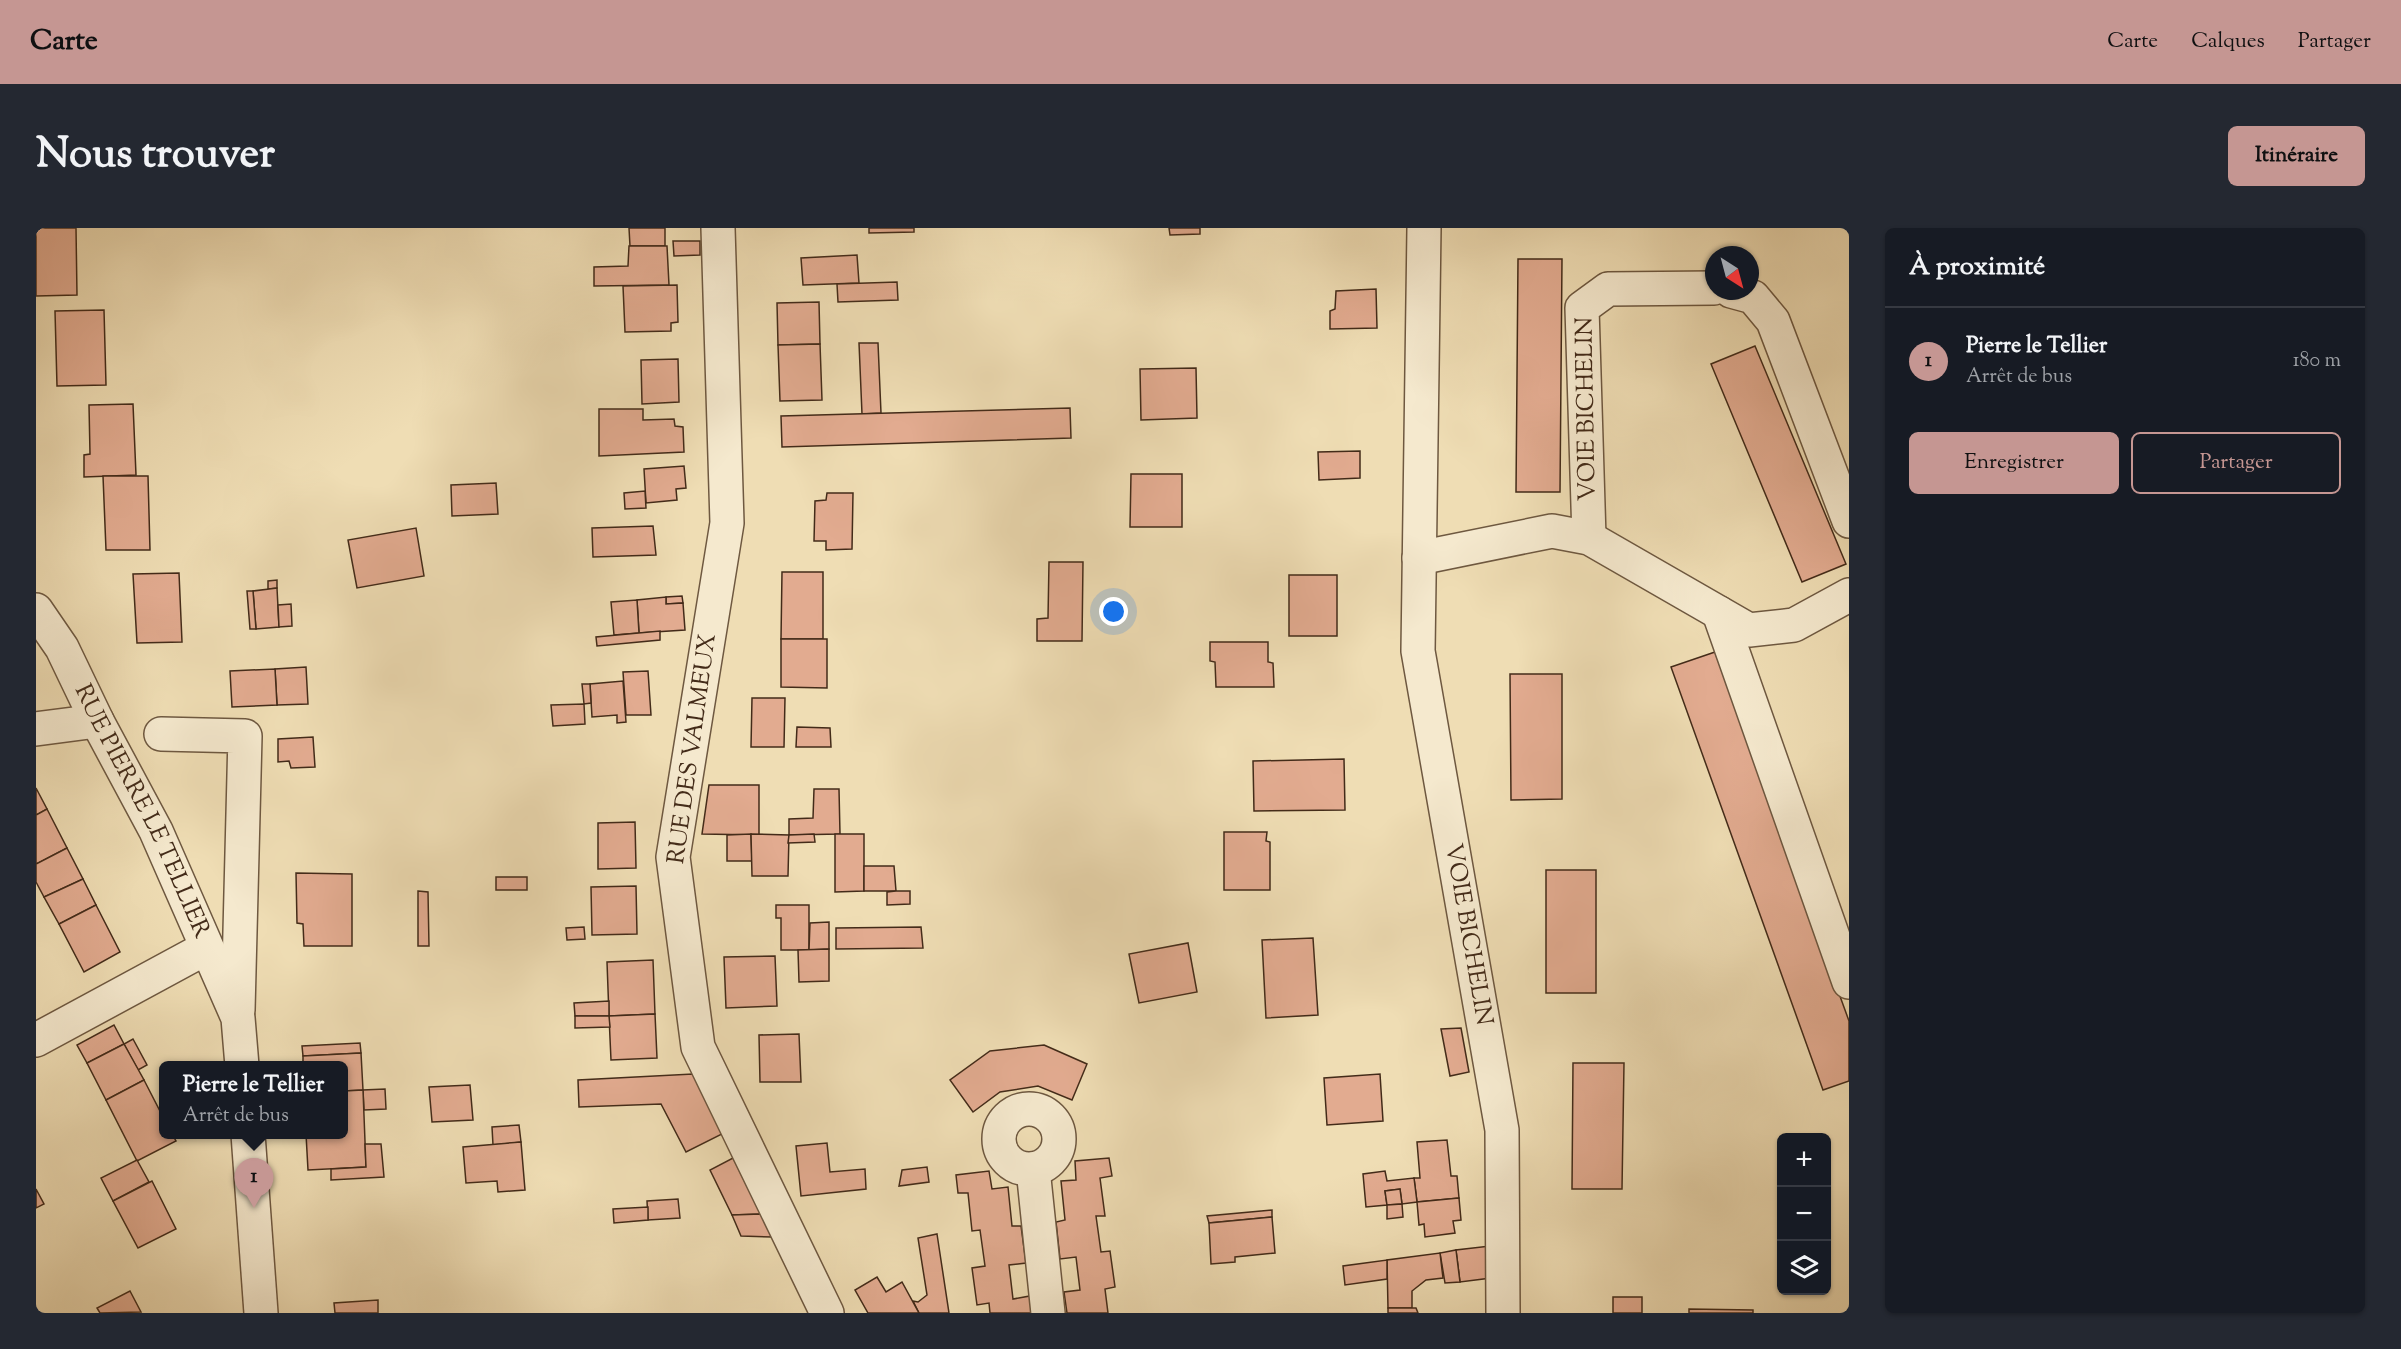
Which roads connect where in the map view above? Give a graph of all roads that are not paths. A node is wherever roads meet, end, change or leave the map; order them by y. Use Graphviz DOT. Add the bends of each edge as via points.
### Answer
graph roads {
  1 [pos="718,228"];
  2 [pos="1424,228"];
  3 [pos="1705,288"];
  4 [pos="1756,300"];
  5 [pos="1849,520"];
  6 [pos="1588,538"];
  7 [pos="1419,558"];
  8 [pos="1849,595"];
  9 [pos="36,610"];
  10 [pos="1719,613"];
  11 [pos="97,721"];
  12 [pos="36,729"];
  13 [pos="161,734"];
  14 [pos="206,948"];
  15 [pos="1849,981"];
  16 [pos="238,1018"];
  17 [pos="36,1040"];
  18 [pos="242,1061"];
  19 [pos="248,1139"];
  20 [pos="1033,1169"];
  21 [pos="261,1313"];
  22 [pos="827,1313"];
  23 [pos="1048,1313"];
  24 [pos="1503,1313"];
  1 -- 22 [label="street, RUE DES VALMEUX" via="727,522 673,857 698,1047"];
  2 -- 7 [label="street, VOIE BICHELIN"];
  3 -- 6 [label="street, VOIE BICHELIN" via="1608,289 1582,308"];
  4 -- 5 [label="street" via="1773,321"];
  6 -- 7 [label="street, VOIE BICHELIN" via="1552,531"];
  6 -- 10 [label="street, VOIE BICHELIN"];
  7 -- 24 [label="street, VOIE BICHELIN" via="1418,651 1502,1130"];
  8 -- 10 [label="street, VOIE BICHELIN" via="1794,625 1749,630"];
  9 -- 11 [label="street, RUE PIERRE LE TELLIER" via="62,648"];
  10 -- 15 [label="street"];
  11 -- 12 [label="street"];
  11 -- 14 [label="street, RUE PIERRE LE TELLIER" via="156,831"];
  13 -- 16 [label="street, RUE PIERRE LE TELLIER" via="244,736"];
  14 -- 16 [label="street, RUE PIERRE LE TELLIER"];
  14 -- 17 [label="street"];
  16 -- 18 [label="street, RUE PIERRE LE TELLIER"];
  19 -- 21 [label="street"];
  20 -- 23 [label="street"];
}
